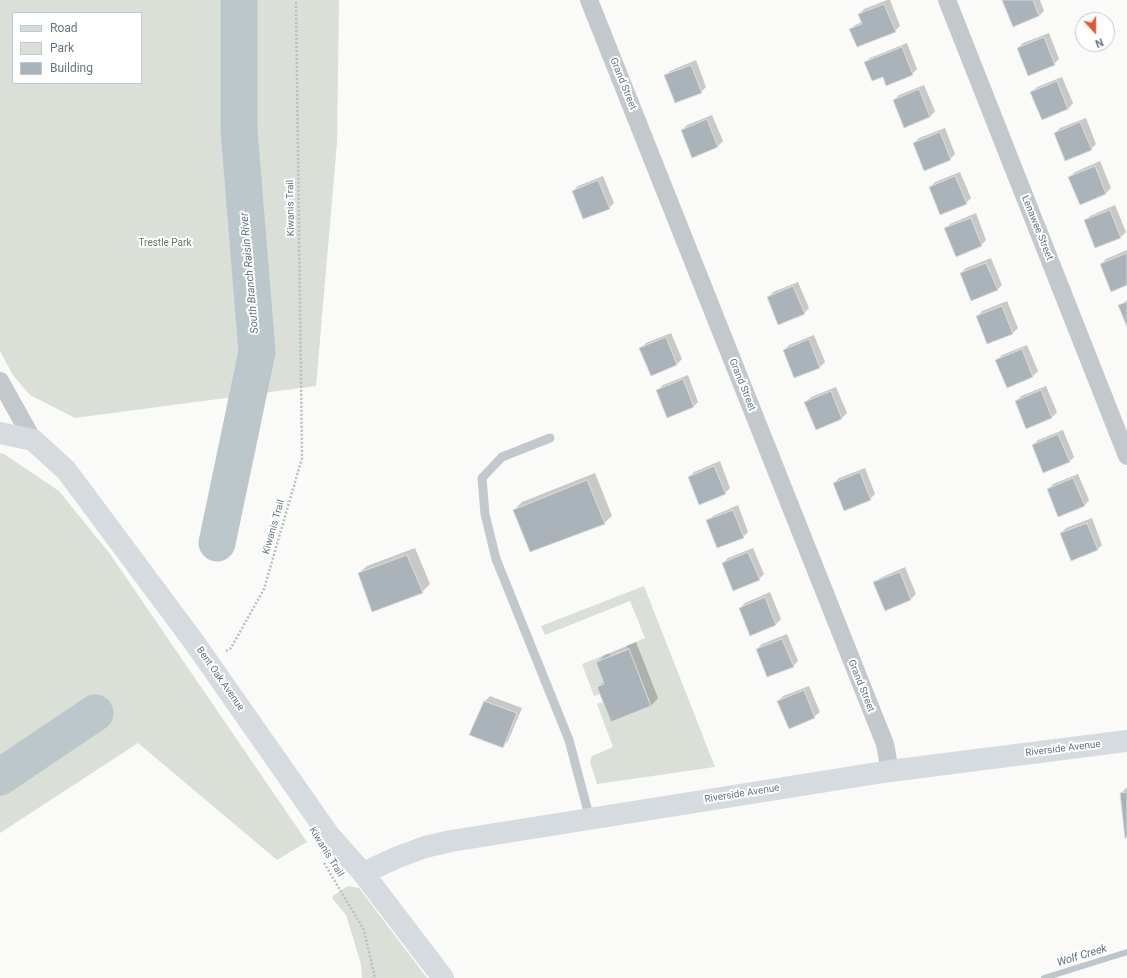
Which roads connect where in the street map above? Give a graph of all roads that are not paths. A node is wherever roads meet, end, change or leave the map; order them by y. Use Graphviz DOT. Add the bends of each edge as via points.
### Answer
graph roads {
  1 [pos="589,0"];
  2 [pos="946,0"];
  3 [pos="0,381"];
  4 [pos="0,433"];
  5 [pos="550,438"];
  6 [pos="33,440"];
  7 [pos="1127,456"];
  8 [pos="1127,741"];
  9 [pos="890,771"];
  10 [pos="590,818"];
  11 [pos="363,873"];
  12 [pos="443,978"];
  1 -- 9 [label="street, Grand Street" via="884,744"];
  2 -- 7 [label="street, Lenawee Street"];
  3 -- 6 [label="street, Bent Oak Avenue"];
  4 -- 6 [label="street"];
  5 -- 10 [label="lane" via="502,457 482,478 485,514 496,559 569,740"];
  6 -- 11 [label="street, Bent Oak Avenue" via="66,470 194,642 329,836"];
  8 -- 9 [label="street, Riverside Avenue"];
  9 -- 10 [label="street, Riverside Avenue"];
  10 -- 11 [label="street, Riverside Avenue" via="425,847"];
  11 -- 12 [label="street, Bent Oak Avenue"];
}
